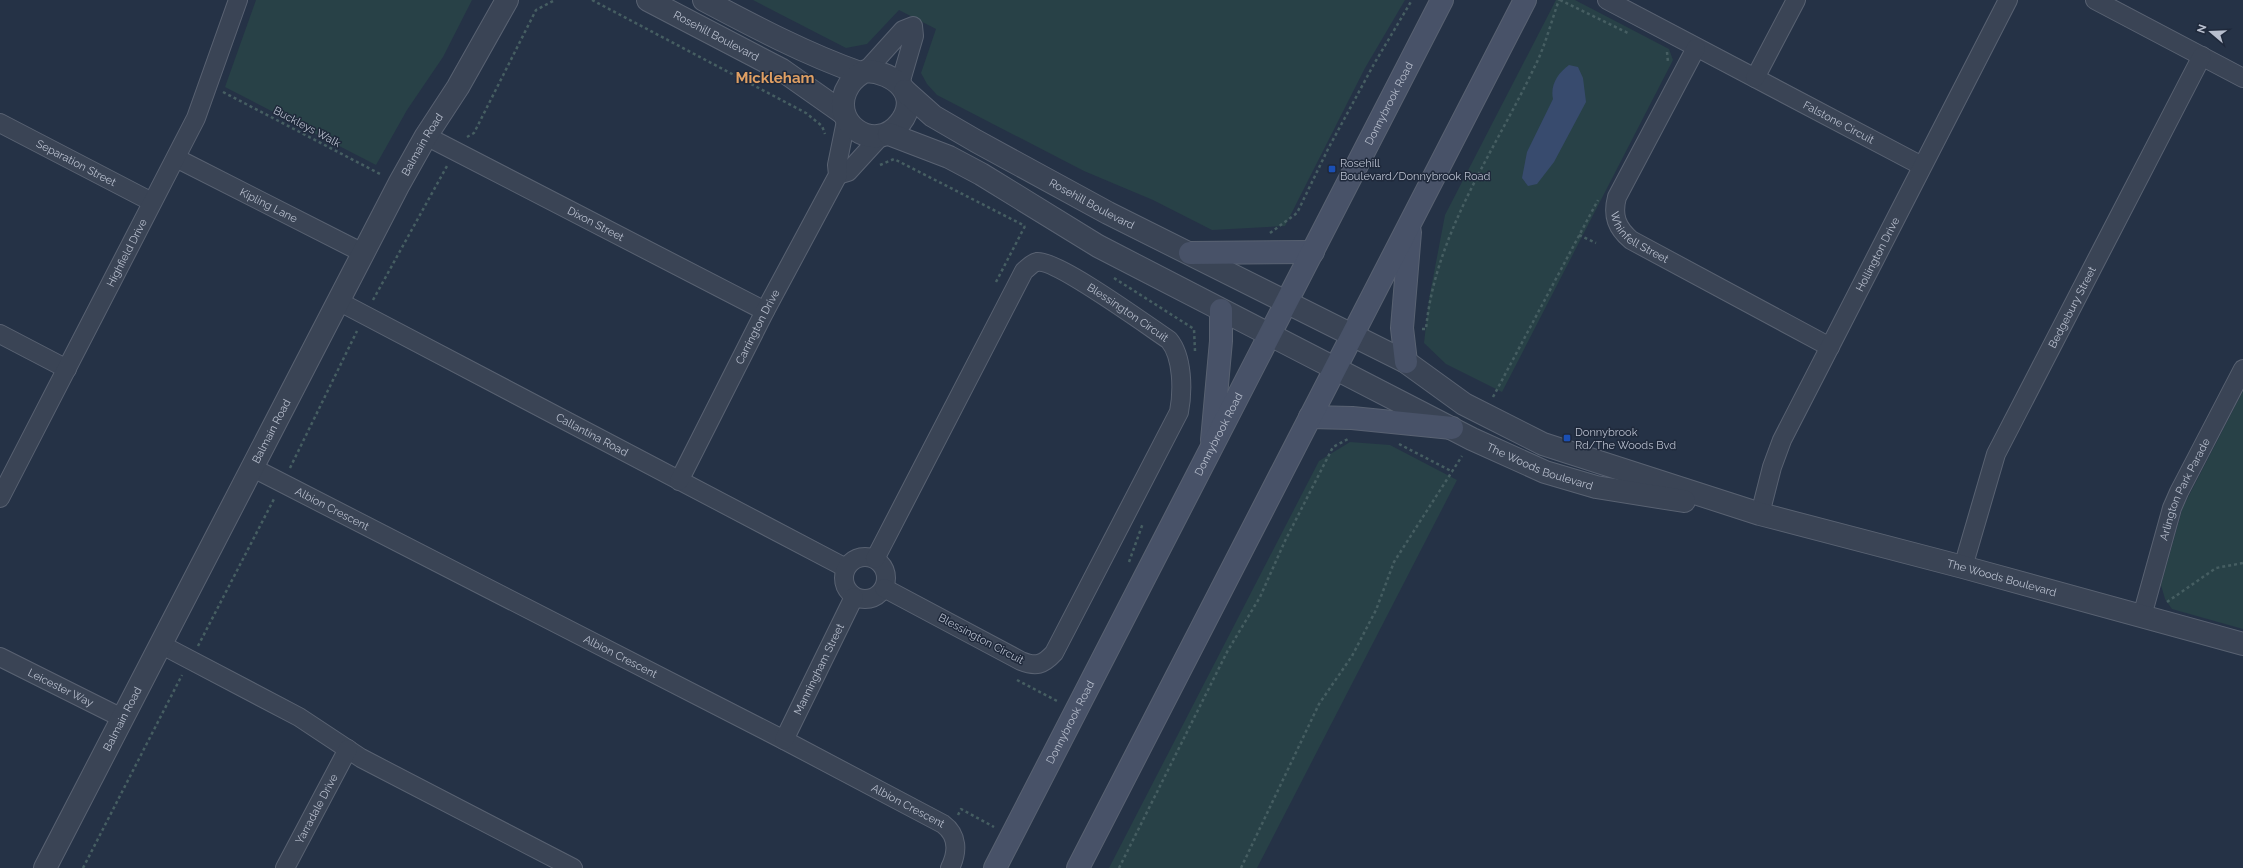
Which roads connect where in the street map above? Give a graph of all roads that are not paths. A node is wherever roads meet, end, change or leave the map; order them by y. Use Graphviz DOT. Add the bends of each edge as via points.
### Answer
graph roads {
  1 [pos="238,0"];
  2 [pos="507,0"];
  3 [pos="648,0"];
  4 [pos="704,0"];
  5 [pos="1442,0"];
  6 [pos="1524,0"];
  7 [pos="1607,0"];
  8 [pos="1796,0"];
  9 [pos="2008,0"];
  10 [pos="2095,0"];
  11 [pos="1696,48"];
  12 [pos="2202,56"];
  13 [pos="863,72"];
  14 [pos="1755,78"];
  15 [pos="2243,78"];
  16 [pos="903,88"];
  17 [pos="845,117"];
  18 [pos="0,123"];
  19 [pos="885,135"];
  20 [pos="426,136"];
  21 [pos="176,158"];
  22 [pos="1922,166"];
  23 [pos="838,175"];
  24 [pos="152,202"];
  25 [pos="1411,221"];
  26 [pos="1313,252"];
  27 [pos="363,253"];
  28 [pos="1190,253"];
  29 [pos="338,300"];
  30 [pos="1287,302"];
  31 [pos="1220,310"];
  32 [pos="766,311"];
  33 [pos="0,334"];
  34 [pos="1271,334"];
  35 [pos="1352,336"];
  36 [pos="1830,347"];
  37 [pos="1406,362"];
  38 [pos="1336,368"];
  39 [pos="67,369"];
  40 [pos="2243,369"];
  41 [pos="1310,417"];
  42 [pos="1452,428"];
  43 [pos="1211,451"];
  44 [pos="253,468"];
  45 [pos="679,481"];
  46 [pos="0,498"];
  47 [pos="1760,514"];
  48 [pos="875,559"];
  49 [pos="1962,567"];
  50 [pos="846,568"];
  51 [pos="884,588"];
  52 [pos="854,597"];
  53 [pos="2142,616"];
  54 [pos="2243,644"];
  55 [pos="162,645"];
  56 [pos="0,656"];
  57 [pos="122,718"];
  58 [pos="784,740"];
  59 [pos="348,749"];
  60 [pos="45,868"];
  61 [pos="284,868"];
  62 [pos="573,868"];
  63 [pos="950,868"];
  64 [pos="995,868"];
  65 [pos="1078,868"];
  1 -- 21 [label="street, Highfield Drive" via="196,118"];
  2 -- 20 [label="street, Balmain Road" via="458,87"];
  3 -- 17 [label="street, Rosehill Boulevard" via="782,70"];
  4 -- 13 [label="street" via="780,40 831,63"];
  5 -- 26 [label="main road, Donnybrook Road"];
  6 -- 25 [label="main road"];
  7 -- 11 [label="street, Falstone Circuit"];
  8 -- 14 [label="street"];
  9 -- 22 [label="street, Hollington Drive"];
  10 -- 12 [label="street"];
  11 -- 14 [label="street, Falstone Circuit"];
  11 -- 36 [label="street, Whinfell Street" via="1617,197 1614,212 1616,223 1631,240"];
  12 -- 15 [label="street"];
  12 -- 49 [label="street, Bedgebury Street" via="1996,454"];
  13 -- 16 [label="street" via="883,74"];
  13 -- 16 [label="street" via="904,30 913,26 914,36"];
  13 -- 17 [label="street" via="847,88 842,104"];
  14 -- 22 [label="street, Falstone Circuit"];
  16 -- 19 [label="street" via="905,114 901,122"];
  16 -- 28 [label="street, Rosehill Boulevard" via="933,116 966,136 1108,213"];
  17 -- 19 [label="street" via="860,132"];
  17 -- 23 [label="street, Carrington Drive" via="837,164"];
  18 -- 24 [label="street, Separation Street"];
  19 -- 23 [label="street" via="848,172"];
  19 -- 31 [label="street" via="949,157 1098,246"];
  20 -- 27 [label="street, Balmain Road"];
  20 -- 32 [label="street, Dixon Street"];
  21 -- 24 [label="street, Highfield Drive"];
  21 -- 27 [label="street, Kipling Lane"];
  22 -- 36 [label="street, Hollington Drive"];
  23 -- 32 [label="street, Carrington Drive"];
  24 -- 39 [label="street, Highfield Drive"];
  25 -- 35 [label="main road"];
  25 -- 37 [label="main road" via="1402,328"];
  26 -- 28 [label="main road"];
  26 -- 30 [label="main road, Donnybrook Road"];
  27 -- 29 [label="street, Balmain Road"];
  28 -- 30 [label="street, Rosehill Boulevard"];
  29 -- 44 [label="street, Balmain Road"];
  29 -- 45 [label="street, Callantina Road"];
  30 -- 34 [label="main road, Donnybrook Road"];
  30 -- 35 [label="street, Rosehill Boulevard"];
  31 -- 34 [label="street"];
  31 -- 43 [label="main road" via="1221,341"];
  32 -- 45 [label="street, Carrington Drive"];
  33 -- 39 [label="street"];
  34 -- 38 [label="street, The Woods Boulevard"];
  34 -- 43 [label="main road, Donnybrook Road"];
  35 -- 37 [label="street, The Woods Boulevard"];
  35 -- 38 [label="main road"];
  36 -- 47 [label="street, Hollington Drive" via="1782,440"];
  37 -- 47 [label="street, The Woods Boulevard" via="1464,404 1543,444"];
  38 -- 41 [label="main road"];
  38 -- 42 [label="street, The Woods Boulevard"];
  39 -- 46 [label="street, Highfield Drive"];
  40 -- 53 [label="street, Arlington Park Parade" via="2172,508"];
  41 -- 42 [label="main road" via="1352,418"];
  41 -- 65 [label="main road"];
  42 -- 47 [label="street, The Woods Boulevard" via="1545,472 1596,487"];
  43 -- 64 [label="main road, Donnybrook Road"];
  44 -- 55 [label="street, Balmain Road"];
  44 -- 58 [label="street, Albion Crescent"];
  45 -- 50 [label="street, Callantina Road"];
  47 -- 49 [label="street, The Woods Boulevard"];
  48 -- 50 [label="street" via="860,557"];
  48 -- 51 [label="street" via="884,567"];
  48 -- 51 [label="street, Blessington Circuit" via="1024,271 1030,266 1037,262 1064,271 1169,340 1178,356 1179,412 1054,653 1040,665 1021,661"];
  49 -- 53 [label="street, The Woods Boulevard"];
  50 -- 52 [label="street" via="845,584"];
  51 -- 52 [label="street" via="874,598 866,600"];
  52 -- 58 [label="street, Manningham Street"];
  53 -- 54 [label="street, The Woods Boulevard"];
  55 -- 57 [label="street, Balmain Road"];
  55 -- 59 [label="street" via="299,717"];
  56 -- 57 [label="street, Leicester Way"];
  57 -- 60 [label="street, Balmain Road"];
  58 -- 63 [label="street, Albion Crescent" via="949,829 956,843"];
  59 -- 61 [label="street, Yarradale Drive"];
  59 -- 62 [label="street"];
}
